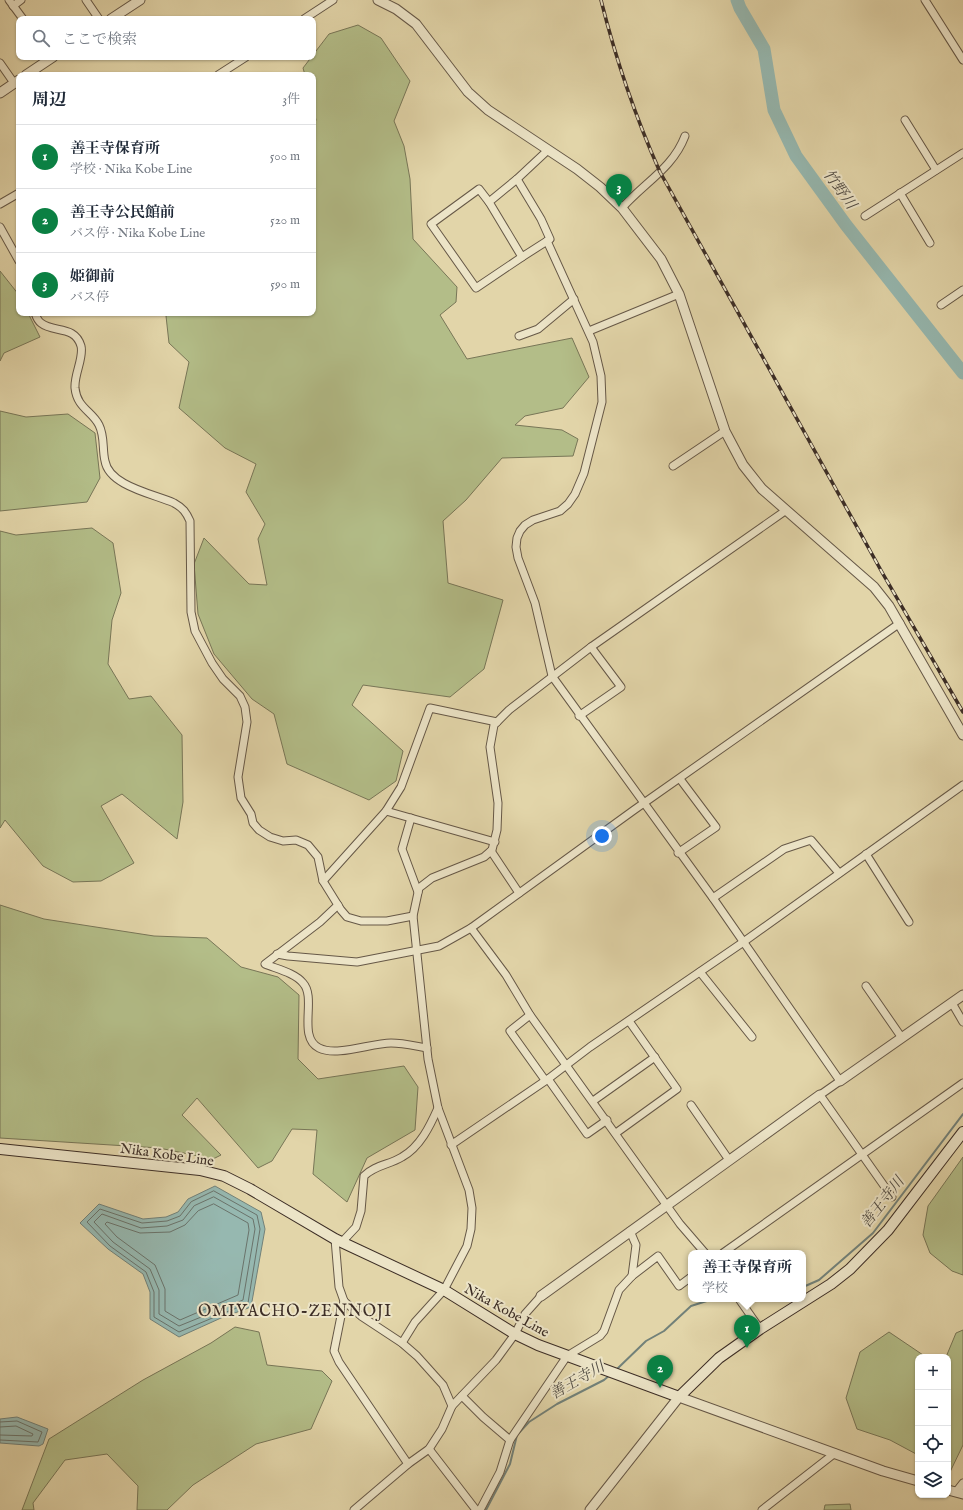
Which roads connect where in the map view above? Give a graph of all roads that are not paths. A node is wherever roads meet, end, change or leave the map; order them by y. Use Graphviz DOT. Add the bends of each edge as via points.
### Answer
graph roads {
  1 [pos="22,0"];
  2 [pos="86,0"];
  3 [pos="140,0"];
  4 [pos="333,0"];
  5 [pos="378,0"];
  6 [pos="925,0"];
  7 [pos="11,3"];
  8 [pos="20,16"];
  9 [pos="97,16"];
  10 [pos="116,16"];
  11 [pos="309,16"];
  12 [pos="48,60"];
  13 [pos="241,60"];
  14 [pos="963,60"];
  15 [pos="0,63"];
  16 [pos="30,72"];
  17 [pos="223,72"];
  18 [pos="16,80"];
  19 [pos="16,82"];
  20 [pos="0,92"];
  21 [pos="905,120"];
  22 [pos="685,136"];
  23 [pos="548,150"];
  24 [pos="963,153"];
  25 [pos="936,170"];
  26 [pos="517,179"];
  27 [pos="900,193"];
  28 [pos="16,195"];
  29 [pos="489,202"];
  30 [pos="0,204"];
  31 [pos="622,208"];
  32 [pos="865,216"];
  33 [pos="0,227"];
  34 [pos="547,241"];
  35 [pos="930,243"];
  36 [pos="16,255"];
  37 [pos="522,257"];
  38 [pos="963,290"];
  39 [pos="679,294"];
  40 [pos="574,299"];
  41 [pos="941,305"];
  42 [pos="36,316"];
  43 [pos="589,331"];
  44 [pos="519,336"];
  45 [pos="725,431"];
  46 [pos="673,466"];
  47 [pos="785,511"];
  48 [pos="900,623"];
  49 [pos="591,647"];
  50 [pos="552,676"];
  51 [pos="579,716"];
  52 [pos="496,722"];
  53 [pos="963,735"];
  54 [pos="680,779"];
  55 [pos="963,785"];
  56 [pos="644,803"];
  57 [pos="386,811"];
  58 [pos="410,818"];
  59 [pos="495,842"];
  60 [pos="491,851"];
  61 [pos="678,853"];
  62 [pos="866,854"];
  63 [pos="839,873"];
  64 [pos="324,881"];
  65 [pos="418,892"];
  66 [pos="519,893"];
  67 [pos="713,898"];
  68 [pos="338,905"];
  69 [pos="413,916"];
  70 [pos="910,922"];
  71 [pos="471,928"];
  72 [pos="742,942"];
  73 [pos="416,951"];
  74 [pos="277,954"];
  75 [pos="700,972"];
  76 [pos="866,986"];
  77 [pos="963,995"];
  78 [pos="952,1003"];
  79 [pos="530,1015"];
  80 [pos="629,1021"];
  81 [pos="963,1022"];
  82 [pos="752,1037"];
  83 [pos="902,1038"];
  84 [pos="427,1048"];
  85 [pos="655,1057"];
  86 [pos="566,1065"];
  87 [pos="546,1080"];
  88 [pos="840,1081"];
  89 [pos="963,1083"];
  90 [pos="820,1095"];
  91 [pos="593,1101"];
  92 [pos="691,1105"];
  93 [pos="438,1108"];
  94 [pos="607,1120"];
  95 [pos="963,1132"];
  96 [pos="616,1133"];
  97 [pos="451,1145"];
  98 [pos="0,1149"];
  99 [pos="862,1154"];
  100 [pos="729,1160"];
  101 [pos="892,1197"];
  102 [pos="667,1205"];
  103 [pos="630,1231"];
  104 [pos="338,1240"];
  105 [pos="703,1250"];
  106 [pos="727,1250"];
  107 [pos="632,1276"];
  108 [pos="688,1279"];
  109 [pos="444,1290"];
  110 [pos="541,1296"];
  111 [pos="806,1300"];
  112 [pos="344,1301"];
  113 [pos="741,1302"];
  114 [pos="803,1302"];
  115 [pos="760,1329"];
  116 [pos="515,1334"];
  117 [pos="402,1343"];
  118 [pos="567,1356"];
  119 [pos="462,1396"];
  120 [pos="678,1397"];
  121 [pos="452,1406"];
  122 [pos="510,1440"];
  123 [pos="429,1449"];
  124 [pos="835,1453"];
  125 [pos="408,1464"];
  126 [pos="915,1480"];
  127 [pos="963,1483"];
  128 [pos="956,1492"];
  129 [pos="354,1510"];
  130 [pos="476,1510"];
  131 [pos="480,1510"];
  132 [pos="590,1510"];
  133 [pos="762,1510"];
  1 -- 7 [label="street"];
  2 -- 9 [label="street"];
  3 -- 10 [label="street"];
  4 -- 11 [label="street"];
  5 -- 23 [label="street" via="396,9 416,24 468,92 488,110"];
  6 -- 14 [label="street"];
  7 -- 8 [label="street"];
  12 -- 16 [label="street"];
  13 -- 17 [label="street"];
  15 -- 18 [label="street"];
  19 -- 20 [label="street"];
  21 -- 25 [label="street"];
  22 -- 31 [label="street" via="669,165 645,184"];
  23 -- 26 [label="street"];
  23 -- 31 [label="street" via="594,183"];
  24 -- 25 [label="street"];
  25 -- 27 [label="street"];
  26 -- 29 [label="street"];
  26 -- 34 [label="street" via="541,219 550,239"];
  27 -- 32 [label="street"];
  27 -- 35 [label="street"];
  28 -- 30 [label="street"];
  29 -- 37 [label="street"];
  29 -- 37 [label="street" via="479,189 431,224 476,288"];
  31 -- 39 [label="street" via="661,259"];
  33 -- 36 [label="street"];
  34 -- 37 [label="street"];
  34 -- 40 [label="street"];
  38 -- 41 [label="street"];
  39 -- 43 [label="street"];
  39 -- 45 [label="street"];
  40 -- 43 [label="street"];
  40 -- 44 [label="street" via="538,329"];
  42 -- 64 [label="street" via="40,323 49,328 60,328 71,333 81,346 75,376 76,394 84,409 101,429 104,460 110,474 125,484 178,505 187,512 190,521 191,612 195,631 212,663 240,696 245,707 247,722 238,777 241,798 259,830 282,841 296,840 308,845 318,857"];
  43 -- 50 [label="street" via="601,376 602,402 581,479 568,504 560,511 525,525 520,531 516,547 535,603"];
  45 -- 46 [label="street"];
  45 -- 47 [label="street" via="752,477"];
  47 -- 48 [label="street" via="874,587"];
  47 -- 49 [label="street"];
  48 -- 53 [label="street"];
  48 -- 54 [label="street"];
  49 -- 50 [label="street"];
  49 -- 51 [label="street" via="621,687"];
  50 -- 51 [label="street"];
  50 -- 52 [label="street"];
  51 -- 56 [label="street"];
  52 -- 57 [label="street" via="430,708 401,787"];
  52 -- 59 [label="street" via="490,747 498,803"];
  54 -- 56 [label="street"];
  54 -- 61 [label="street" via="716,827"];
  55 -- 62 [label="street"];
  56 -- 61 [label="street"];
  56 -- 66 [label="street"];
  57 -- 58 [label="street"];
  57 -- 64 [label="street"];
  58 -- 59 [label="street"];
  58 -- 65 [label="street" via="402,849"];
  59 -- 60 [label="street"];
  60 -- 65 [label="street" via="484,857 432,878 419,888"];
  60 -- 66 [label="street"];
  61 -- 67 [label="street"];
  62 -- 63 [label="street"];
  62 -- 70 [label="street"];
  63 -- 67 [label="street" via="812,840 784,848"];
  63 -- 72 [label="street"];
  64 -- 68 [label="street"];
  65 -- 69 [label="street"];
  66 -- 71 [label="street"];
  67 -- 72 [label="street"];
  68 -- 69 [label="street" via="347,917 361,921 387,921"];
  68 -- 74 [label="street"];
  69 -- 73 [label="street"];
  71 -- 73 [label="street" via="438,946"];
  71 -- 79 [label="street" via="506,976"];
  72 -- 75 [label="street"];
  72 -- 88 [label="street"];
  73 -- 74 [label="street" via="357,962"];
  73 -- 84 [label="street"];
  74 -- 84 [label="street" via="265,964 303,982 308,992 310,1038 317,1047 338,1050 392,1043"];
  75 -- 80 [label="street"];
  75 -- 82 [label="street"];
  76 -- 83 [label="street"];
  77 -- 78 [label="street"];
  78 -- 81 [label="street"];
  78 -- 83 [label="street"];
  79 -- 86 [label="street"];
  79 -- 87 [label="street" via="510,1032"];
  80 -- 85 [label="street"];
  80 -- 86 [label="street"];
  83 -- 88 [label="street"];
  84 -- 93 [label="street"];
  85 -- 91 [label="street"];
  85 -- 96 [label="street" via="677,1089"];
  86 -- 87 [label="street"];
  86 -- 91 [label="street"];
  87 -- 94 [label="street" via="587,1134"];
  87 -- 97 [label="street"];
  88 -- 90 [label="street"];
  89 -- 99 [label="street"];
  90 -- 99 [label="street"];
  90 -- 100 [label="street"];
  91 -- 94 [label="street"];
  92 -- 100 [label="street"];
  93 -- 97 [label="street"];
  93 -- 104 [label="street" via="428,1130 413,1148 402,1158 371,1169 364,1176 361,1211 356,1227"];
  94 -- 96 [label="street"];
  95 -- 111 [label="main road" via="869,1251 831,1284"];
  96 -- 102 [label="street"];
  97 -- 109 [label="street" via="469,1190 472,1208 471,1229 467,1246"];
  98 -- 104 [label="main road, Nika Kobe Line" via="200,1170 224,1176"];
  99 -- 101 [label="street"];
  99 -- 106 [label="street"];
  100 -- 102 [label="street"];
  102 -- 103 [label="street"];
  102 -- 105 [label="street"];
  103 -- 107 [label="street" via="636,1245"];
  103 -- 110 [label="street"];
  104 -- 109 [label="main road, Nika Kobe Line"];
  104 -- 112 [label="street" via="339,1286"];
  107 -- 108 [label="street" via="658,1256 679,1286"];
  107 -- 118 [label="street" via="619,1290 600,1336"];
  109 -- 116 [label="main road, Nika Kobe Line"];
  109 -- 117 [label="street" via="414,1322"];
  110 -- 116 [label="street" via="525,1314"];
  112 -- 117 [label="street" via="361,1316"];
  112 -- 125 [label="street" via="334,1351"];
  113 -- 115 [label="street"];
  114 -- 115 [label="main road"];
  115 -- 120 [label="main road" via="719,1358"];
  116 -- 118 [label="main road, Nika Kobe Line"];
  116 -- 119 [label="street" via="496,1360"];
  117 -- 121 [label="street" via="443,1385"];
  118 -- 120 [label="main road, Nika Kobe Line"];
  118 -- 122 [label="street"];
  119 -- 121 [label="street"];
  119 -- 122 [label="street"];
  120 -- 124 [label="street"];
  120 -- 132 [label="street"];
  121 -- 123 [label="street"];
  122 -- 131 [label="street" via="500,1472"];
  123 -- 125 [label="street"];
  123 -- 130 [label="street"];
  124 -- 126 [label="street"];
  124 -- 133 [label="street"];
  125 -- 129 [label="street"];
  127 -- 128 [label="street"];
}
